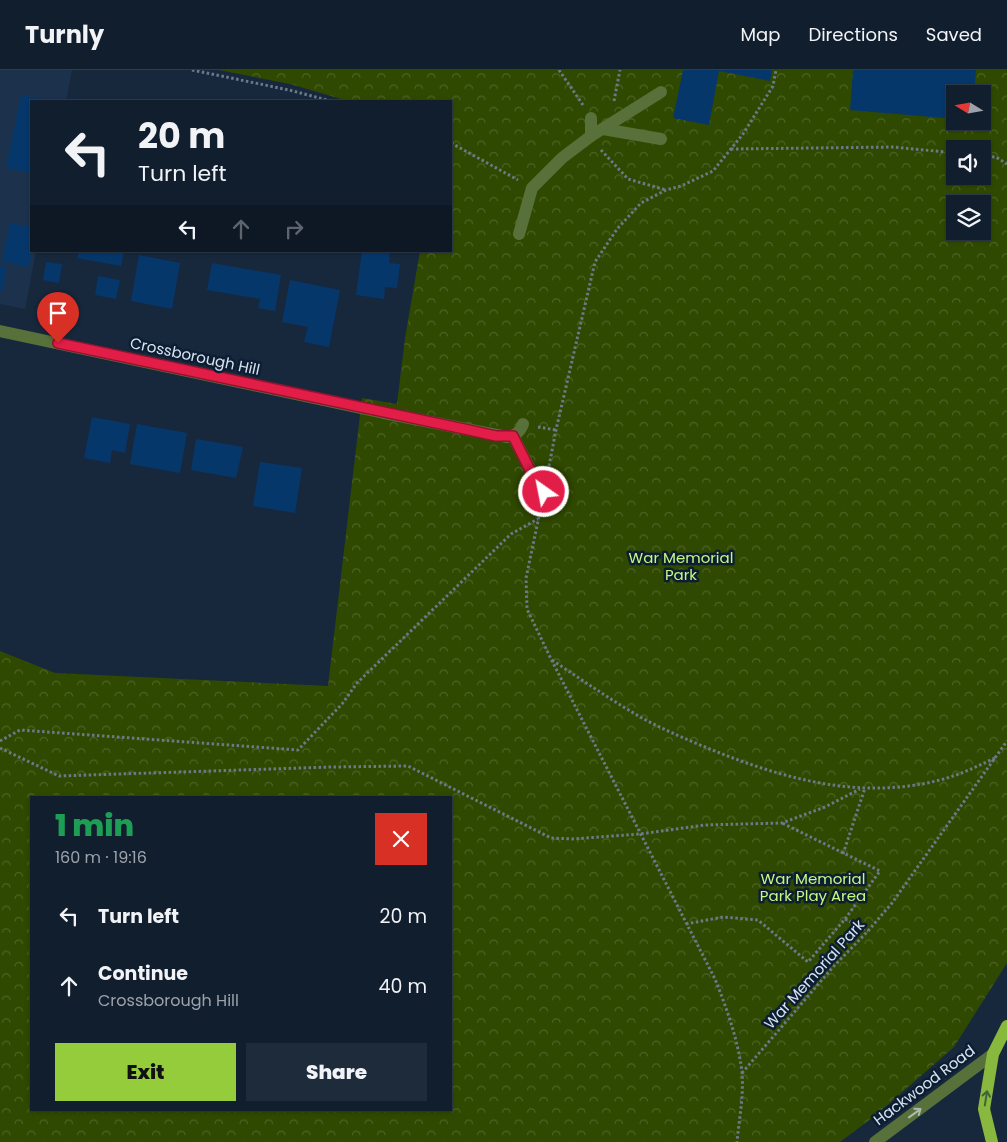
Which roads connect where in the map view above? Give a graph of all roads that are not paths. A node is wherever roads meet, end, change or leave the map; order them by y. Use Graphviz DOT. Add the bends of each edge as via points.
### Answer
graph roads {
  1 [pos="661,92"];
  2 [pos="592,118"];
  3 [pos="603,129"];
  4 [pos="591,136"];
  5 [pos="660,140"];
  6 [pos="519,234"];
  7 [pos="0,331"];
  8 [pos="523,424"];
  9 [pos="513,436"];
  10 [pos="544,492"];
  11 [pos="1007,1026"];
  12 [pos="993,1054"];
  13 [pos="875,1142"];
  14 [pos="992,1142"];
  1 -- 3 [label="street"];
  2 -- 4 [label="street"];
  3 -- 4 [label="street"];
  3 -- 5 [label="street"];
  4 -- 6 [label="street" via="562,158 532,188"];
  7 -- 9 [label="street, Crossborough Hill" via="496,436"];
  8 -- 9 [label="street"];
  9 -- 10 [label="street"];
  11 -- 12 [label="main road"];
  13 -- 12 [label="street, Hackwood Road, one-way"];
  14 -- 12 [label="main road, one-way" via="984,1109"];
}
